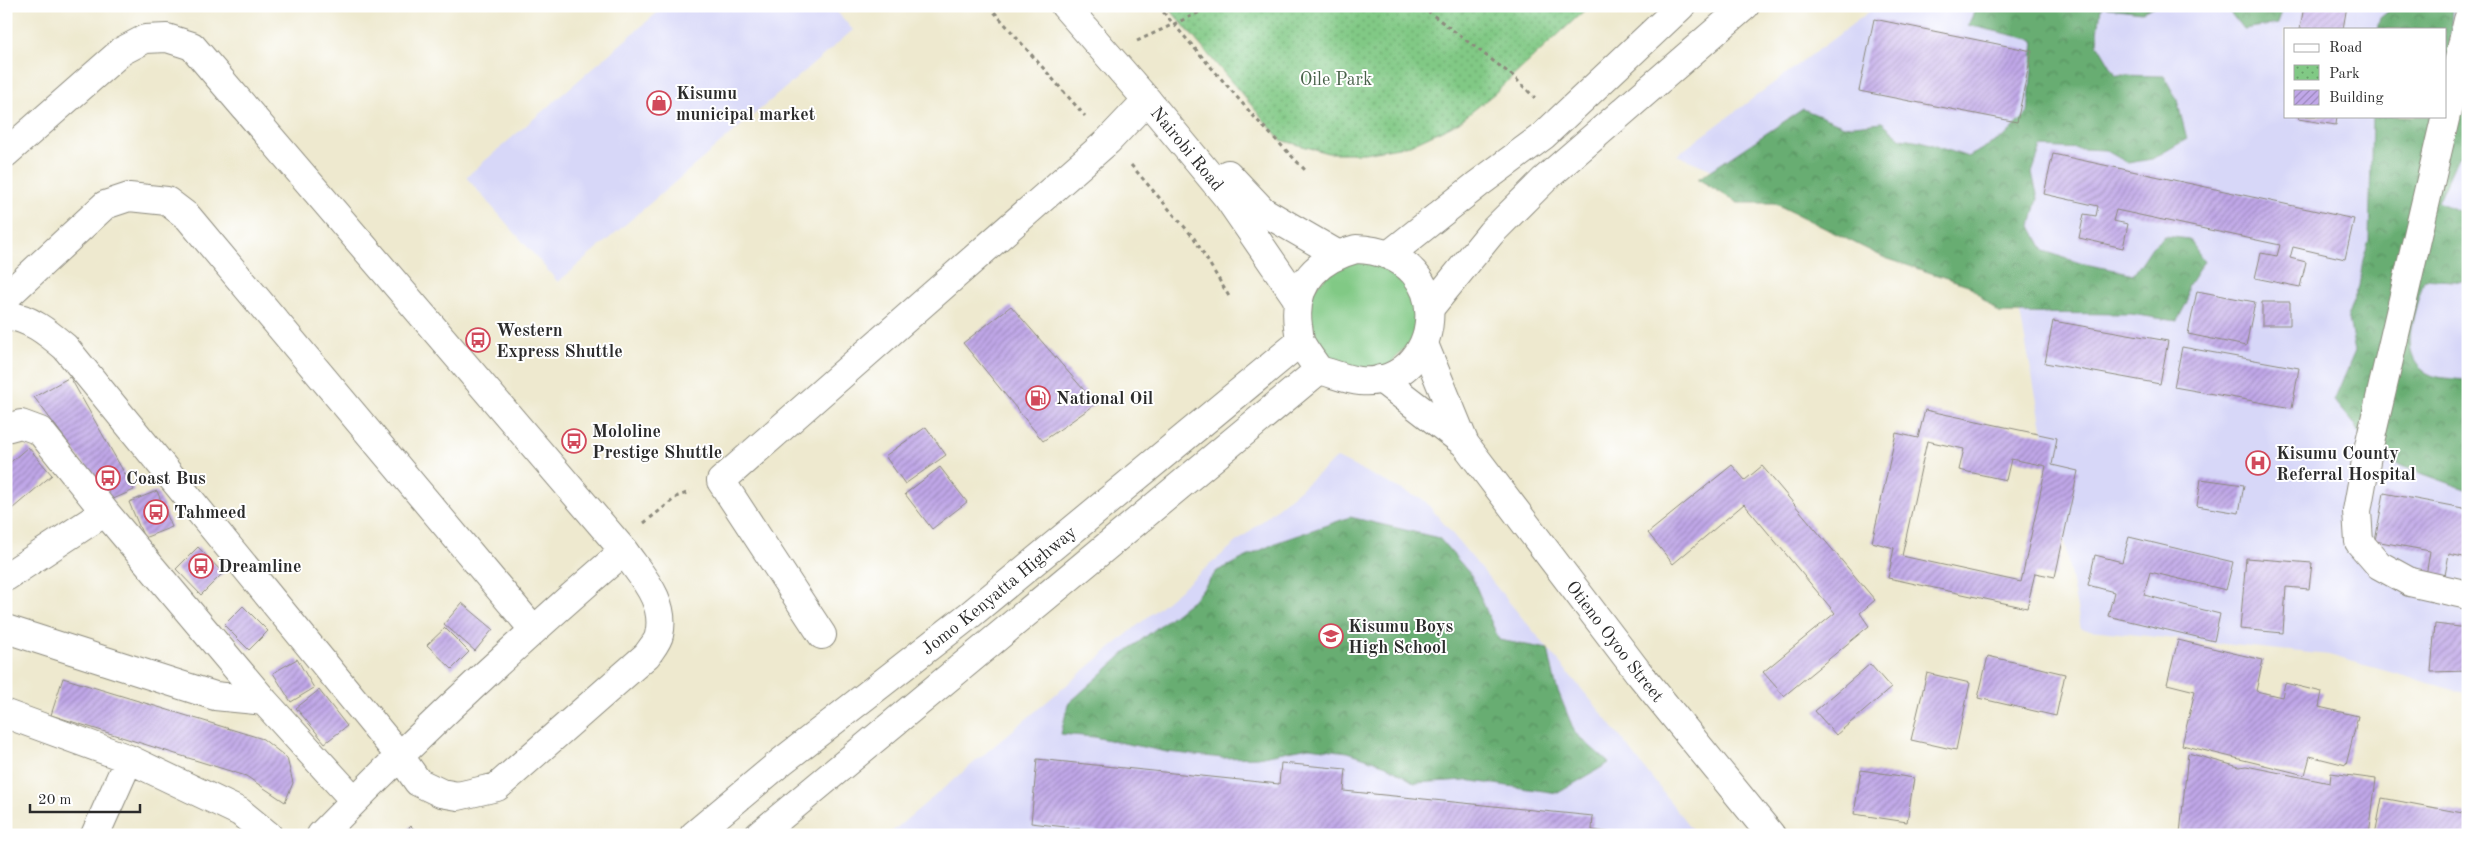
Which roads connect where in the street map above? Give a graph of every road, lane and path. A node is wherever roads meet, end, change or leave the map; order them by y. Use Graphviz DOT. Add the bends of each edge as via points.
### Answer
graph roads {
  1 [pos="1065,6"];
  2 [pos="1080,6"];
  3 [pos="1158,6"];
  4 [pos="1213,6"];
  5 [pos="1421,6"];
  6 [pos="1681,6"];
  7 [pos="1745,6"];
  8 [pos="2468,20"];
  9 [pos="1172,23"];
  10 [pos="1119,50"];
  11 [pos="1147,100"];
  12 [pos="2446,114"];
  13 [pos="2445,118"];
  14 [pos="1559,121"];
  15 [pos="6,153"];
  16 [pos="1307,172"];
  17 [pos="1337,254"];
  18 [pos="1390,254"];
  19 [pos="6,297"];
  20 [pos="1298,300"];
  21 [pos="1430,308"];
  22 [pos="6,315"];
  23 [pos="1300,342"];
  24 [pos="1424,344"];
  25 [pos="1319,370"];
  26 [pos="1381,379"];
  27 [pos="6,428"];
  28 [pos="1465,444"];
  29 [pos="721,481"];
  30 [pos="105,512"];
  31 [pos="621,548"];
  32 [pos="6,577"];
  33 [pos="2468,595"];
  34 [pos="6,629"];
  35 [pos="533,629"];
  36 [pos="822,635"];
  37 [pos="264,701"];
  38 [pos="6,714"];
  39 [pos="399,755"];
  40 [pos="129,758"];
  41 [pos="781,762"];
  42 [pos="806,796"];
  43 [pos="354,800"];
  44 [pos="95,835"];
  45 [pos="268,835"];
  46 [pos="321,835"];
  47 [pos="694,835"];
  48 [pos="759,835"];
  49 [pos="1771,835"];
  1 -- 11 [label="main road, Nairobi Road"];
  2 -- 10 [label="main road, Nairobi Road"];
  3 -- 9 [label="path"];
  4 -- 9 [label="path"];
  5 -- 14 [label="path" via="1513,76"];
  6 -- 14 [label="main road"];
  7 -- 21 [label="main road" via="1544,180 1491,233"];
  8 -- 12 [label="main road"];
  9 -- 10 [label="path"];
  9 -- 16 [label="path"];
  10 -- 17 [label="main road, Nairobi Road" via="1263,211"];
  11 -- 20 [label="main road, Nairobi Road" via="1228,198"];
  11 -- 29 [label="main road" via="1108,141"];
  13 -- 33 [label="main road" via="2366,456 2358,511 2360,542 2379,565 2410,582"];
  14 -- 18 [label="main road"];
  15 -- 31 [label="main road" via="122,50 145,38 167,38 192,46"];
  17 -- 18 [label="main road" via="1356,249 1374,249"];
  17 -- 20 [label="main road" via="1319,265 1306,281"];
  18 -- 21 [label="main road" via="1402,261 1421,282"];
  19 -- 35 [label="main road" via="105,205 129,198 167,201 188,217"];
  20 -- 23 [label="main road" via="1296,314"];
  21 -- 24 [label="main road" via="1430,326"];
  22 -- 39 [label="main road" via="40,326 65,347"];
  23 -- 25 [label="main road"];
  23 -- 41 [label="main road, Jomo Kenyatta Highway" via="971,614"];
  24 -- 26 [label="main road" via="1413,360"];
  24 -- 28 [label="main road"];
  25 -- 26 [label="main road" via="1360,381"];
  25 -- 42 [label="main road, Jomo Kenyatta Highway"];
  26 -- 28 [label="main road"];
  27 -- 30 [label="main road" via="21,424 40,431"];
  28 -- 49 [label="main road, Otieno Oyoo Street" via="1638,672"];
  29 -- 31 [label="path" via="678,496"];
  29 -- 36 [label="main road"];
  30 -- 32 [label="main road"];
  30 -- 37 [label="main road"];
  31 -- 35 [label="main road"];
  31 -- 39 [label="main road" via="658,600 659,636 648,655 497,787 458,796 440,793 418,782"];
  34 -- 37 [label="main road" via="215,696"];
  35 -- 39 [label="main road"];
  37 -- 43 [label="main road"];
  38 -- 40 [label="main road"];
  39 -- 43 [label="main road"];
  40 -- 44 [label="main road"];
  40 -- 45 [label="main road" via="240,812"];
  41 -- 42 [label="main road"];
  41 -- 47 [label="main road, Jomo Kenyatta Highway"];
  42 -- 48 [label="main road, Jomo Kenyatta Highway"];
  43 -- 46 [label="main road"];
}
